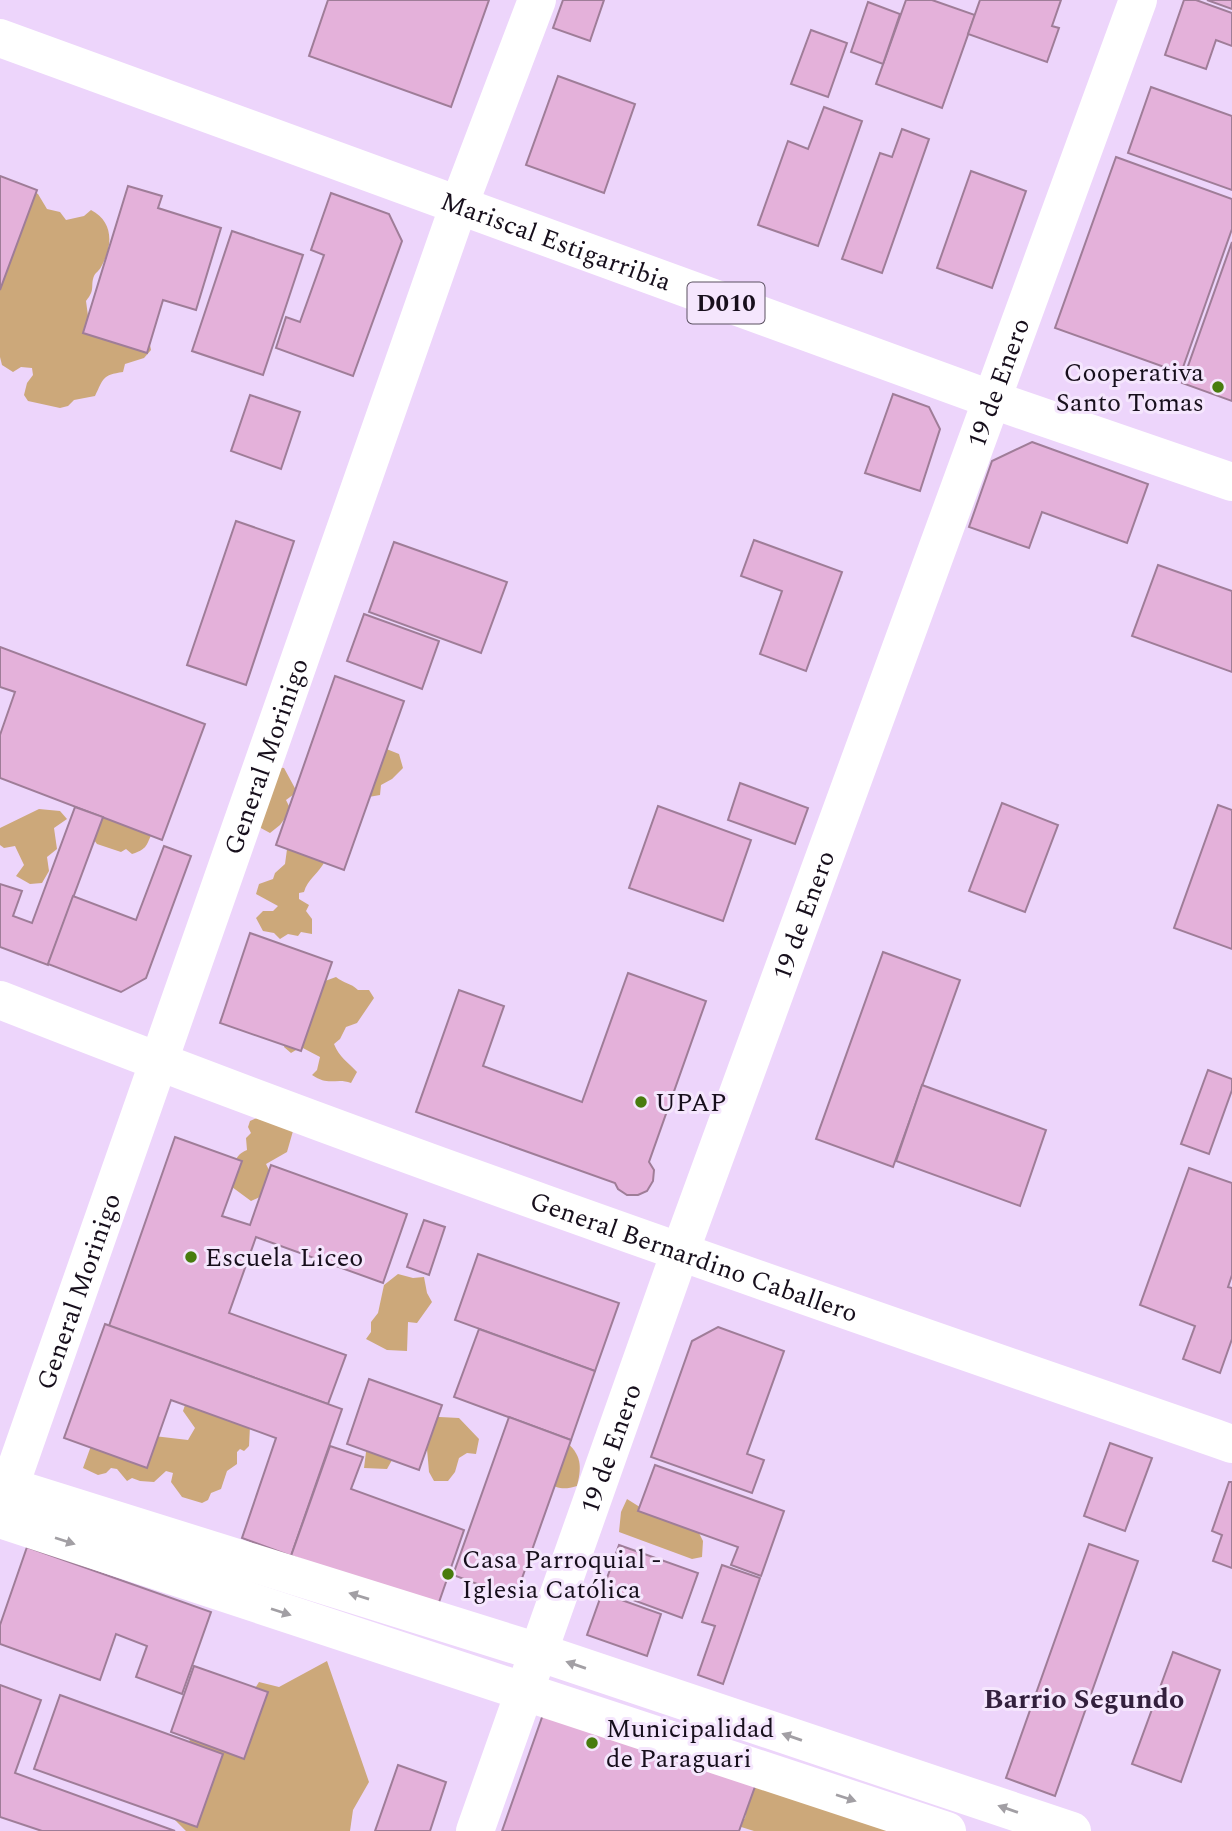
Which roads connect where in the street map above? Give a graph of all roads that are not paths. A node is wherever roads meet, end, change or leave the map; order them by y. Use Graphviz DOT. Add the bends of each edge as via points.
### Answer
graph roads {
  1 [pos="537,0"];
  2 [pos="1138,0"];
  3 [pos="0,38"];
  4 [pos="460,205"];
  5 [pos="993,400"];
  6 [pos="1232,482"];
  7 [pos="0,1000"];
  8 [pos="159,1063"];
  9 [pos="680,1252"];
  10 [pos="1232,1444"];
  11 [pos="3,1507"];
  12 [pos="538,1652"];
  13 [pos="524,1692"];
  14 [pos="475,1831"];
  15 [pos="947,1831"];
  16 [pos="1072,1831"];
  1 -- 4 [label="street, General Morinigo"];
  2 -- 5 [label="street, 19 de Enero"];
  3 -- 4 [label="street, Mariscal Estigarribia / D010"];
  4 -- 5 [label="street, Mariscal Estigarribia / D010"];
  4 -- 8 [label="street, General Morinigo"];
  5 -- 6 [label="street, Mariscal Estigarribia / D010"];
  5 -- 9 [label="street, 19 de Enero"];
  7 -- 8 [label="street, General Bernardino Caballero"];
  8 -- 9 [label="street, General Bernardino Caballero"];
  8 -- 11 [label="street, General Morinigo"];
  9 -- 10 [label="street, General Bernardino Caballero"];
  9 -- 12 [label="street, 19 de Enero"];
  12 -- 11 [label="street, one-way"];
  11 -- 13 [label="street, one-way"];
  12 -- 13 [label="street, 19 de Enero"];
  16 -- 12 [label="street, one-way"];
  13 -- 14 [label="street, 19 de Enero"];
  13 -- 15 [label="street, one-way"];
}
